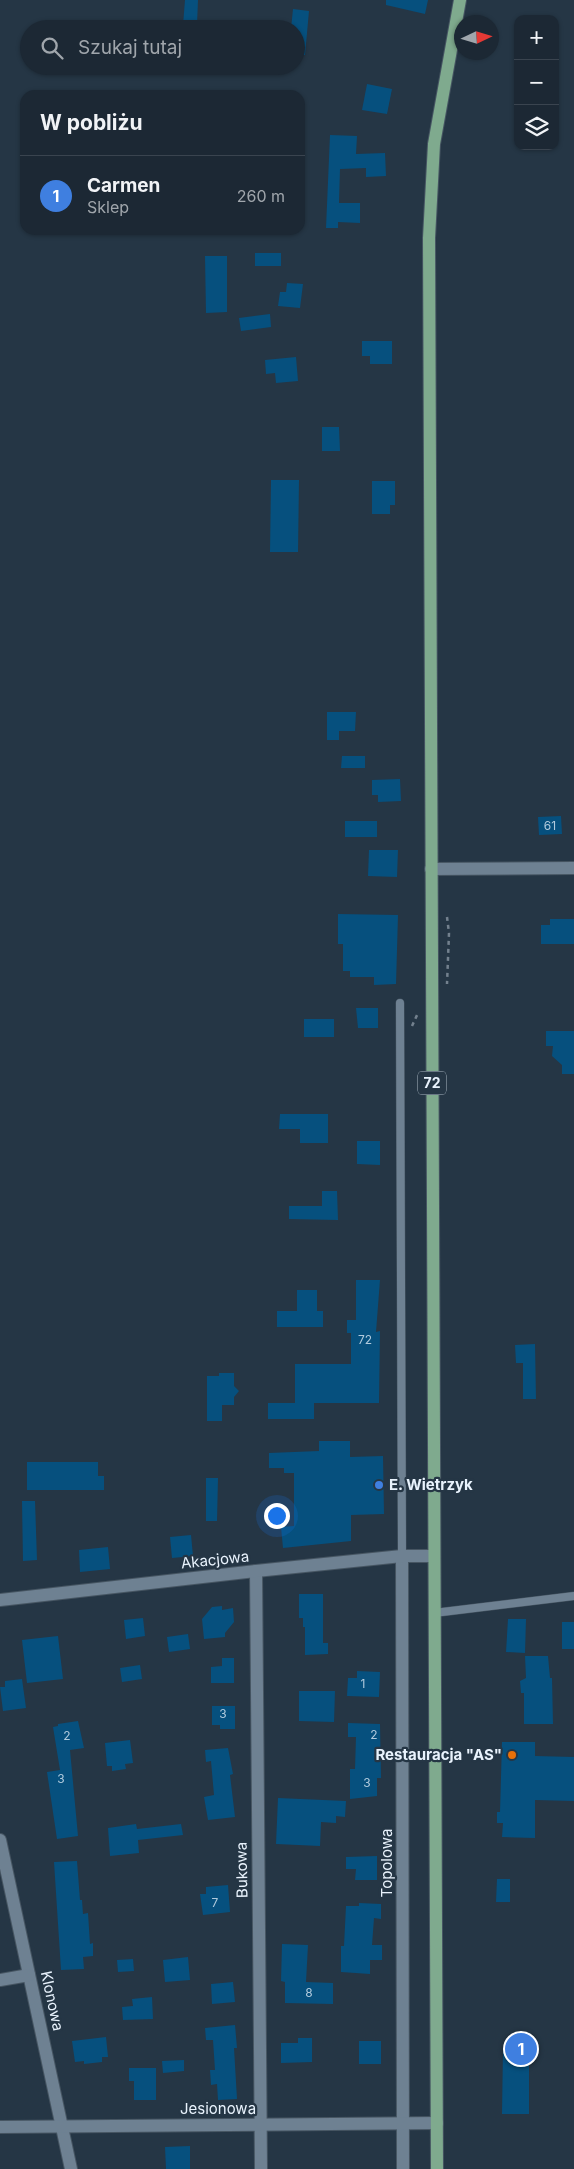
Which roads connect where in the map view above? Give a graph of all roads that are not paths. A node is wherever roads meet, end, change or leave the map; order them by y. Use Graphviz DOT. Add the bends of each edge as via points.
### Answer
graph roads {
  1 [pos="460,0"];
  2 [pos="574,868"];
  3 [pos="431,869"];
  4 [pos="400,1003"];
  5 [pos="402,1556"];
  6 [pos="434,1556"];
  7 [pos="256,1571"];
  8 [pos="574,1596"];
  9 [pos="0,1600"];
  10 [pos="434,1613"];
  11 [pos="0,1840"];
  12 [pos="29,1975"];
  13 [pos="0,1980"];
  14 [pos="437,2123"];
  15 [pos="403,2124"];
  16 [pos="261,2125"];
  17 [pos="62,2126"];
  18 [pos="0,2127"];
  19 [pos="71,2169"];
  20 [pos="261,2169"];
  21 [pos="403,2169"];
  22 [pos="437,2169"];
  1 -- 3 [label="main road, 72" via="434,144 429,238"];
  2 -- 3 [label="street"];
  3 -- 6 [label="main road, 72"];
  4 -- 5 [label="lane"];
  5 -- 6 [label="street, Akacjowa"];
  5 -- 7 [label="street, Akacjowa"];
  5 -- 15 [label="street, Topolowa"];
  6 -- 10 [label="main road, 72"];
  7 -- 9 [label="street, Akacjowa"];
  7 -- 16 [label="street, Bukowa"];
  8 -- 10 [label="lane"];
  10 -- 14 [label="main road, 72"];
  11 -- 12 [label="street, Klonowa"];
  12 -- 13 [label="street"];
  12 -- 17 [label="street, Klonowa"];
  14 -- 15 [label="street, Jesionowa"];
  14 -- 22 [label="main road, 72"];
  15 -- 16 [label="street, Jesionowa"];
  15 -- 21 [label="street, Topolowa"];
  16 -- 17 [label="street, Jesionowa"];
  16 -- 20 [label="street, Bukowa"];
  17 -- 18 [label="street, Jesionowa"];
  17 -- 19 [label="street, Klonowa"];
}
